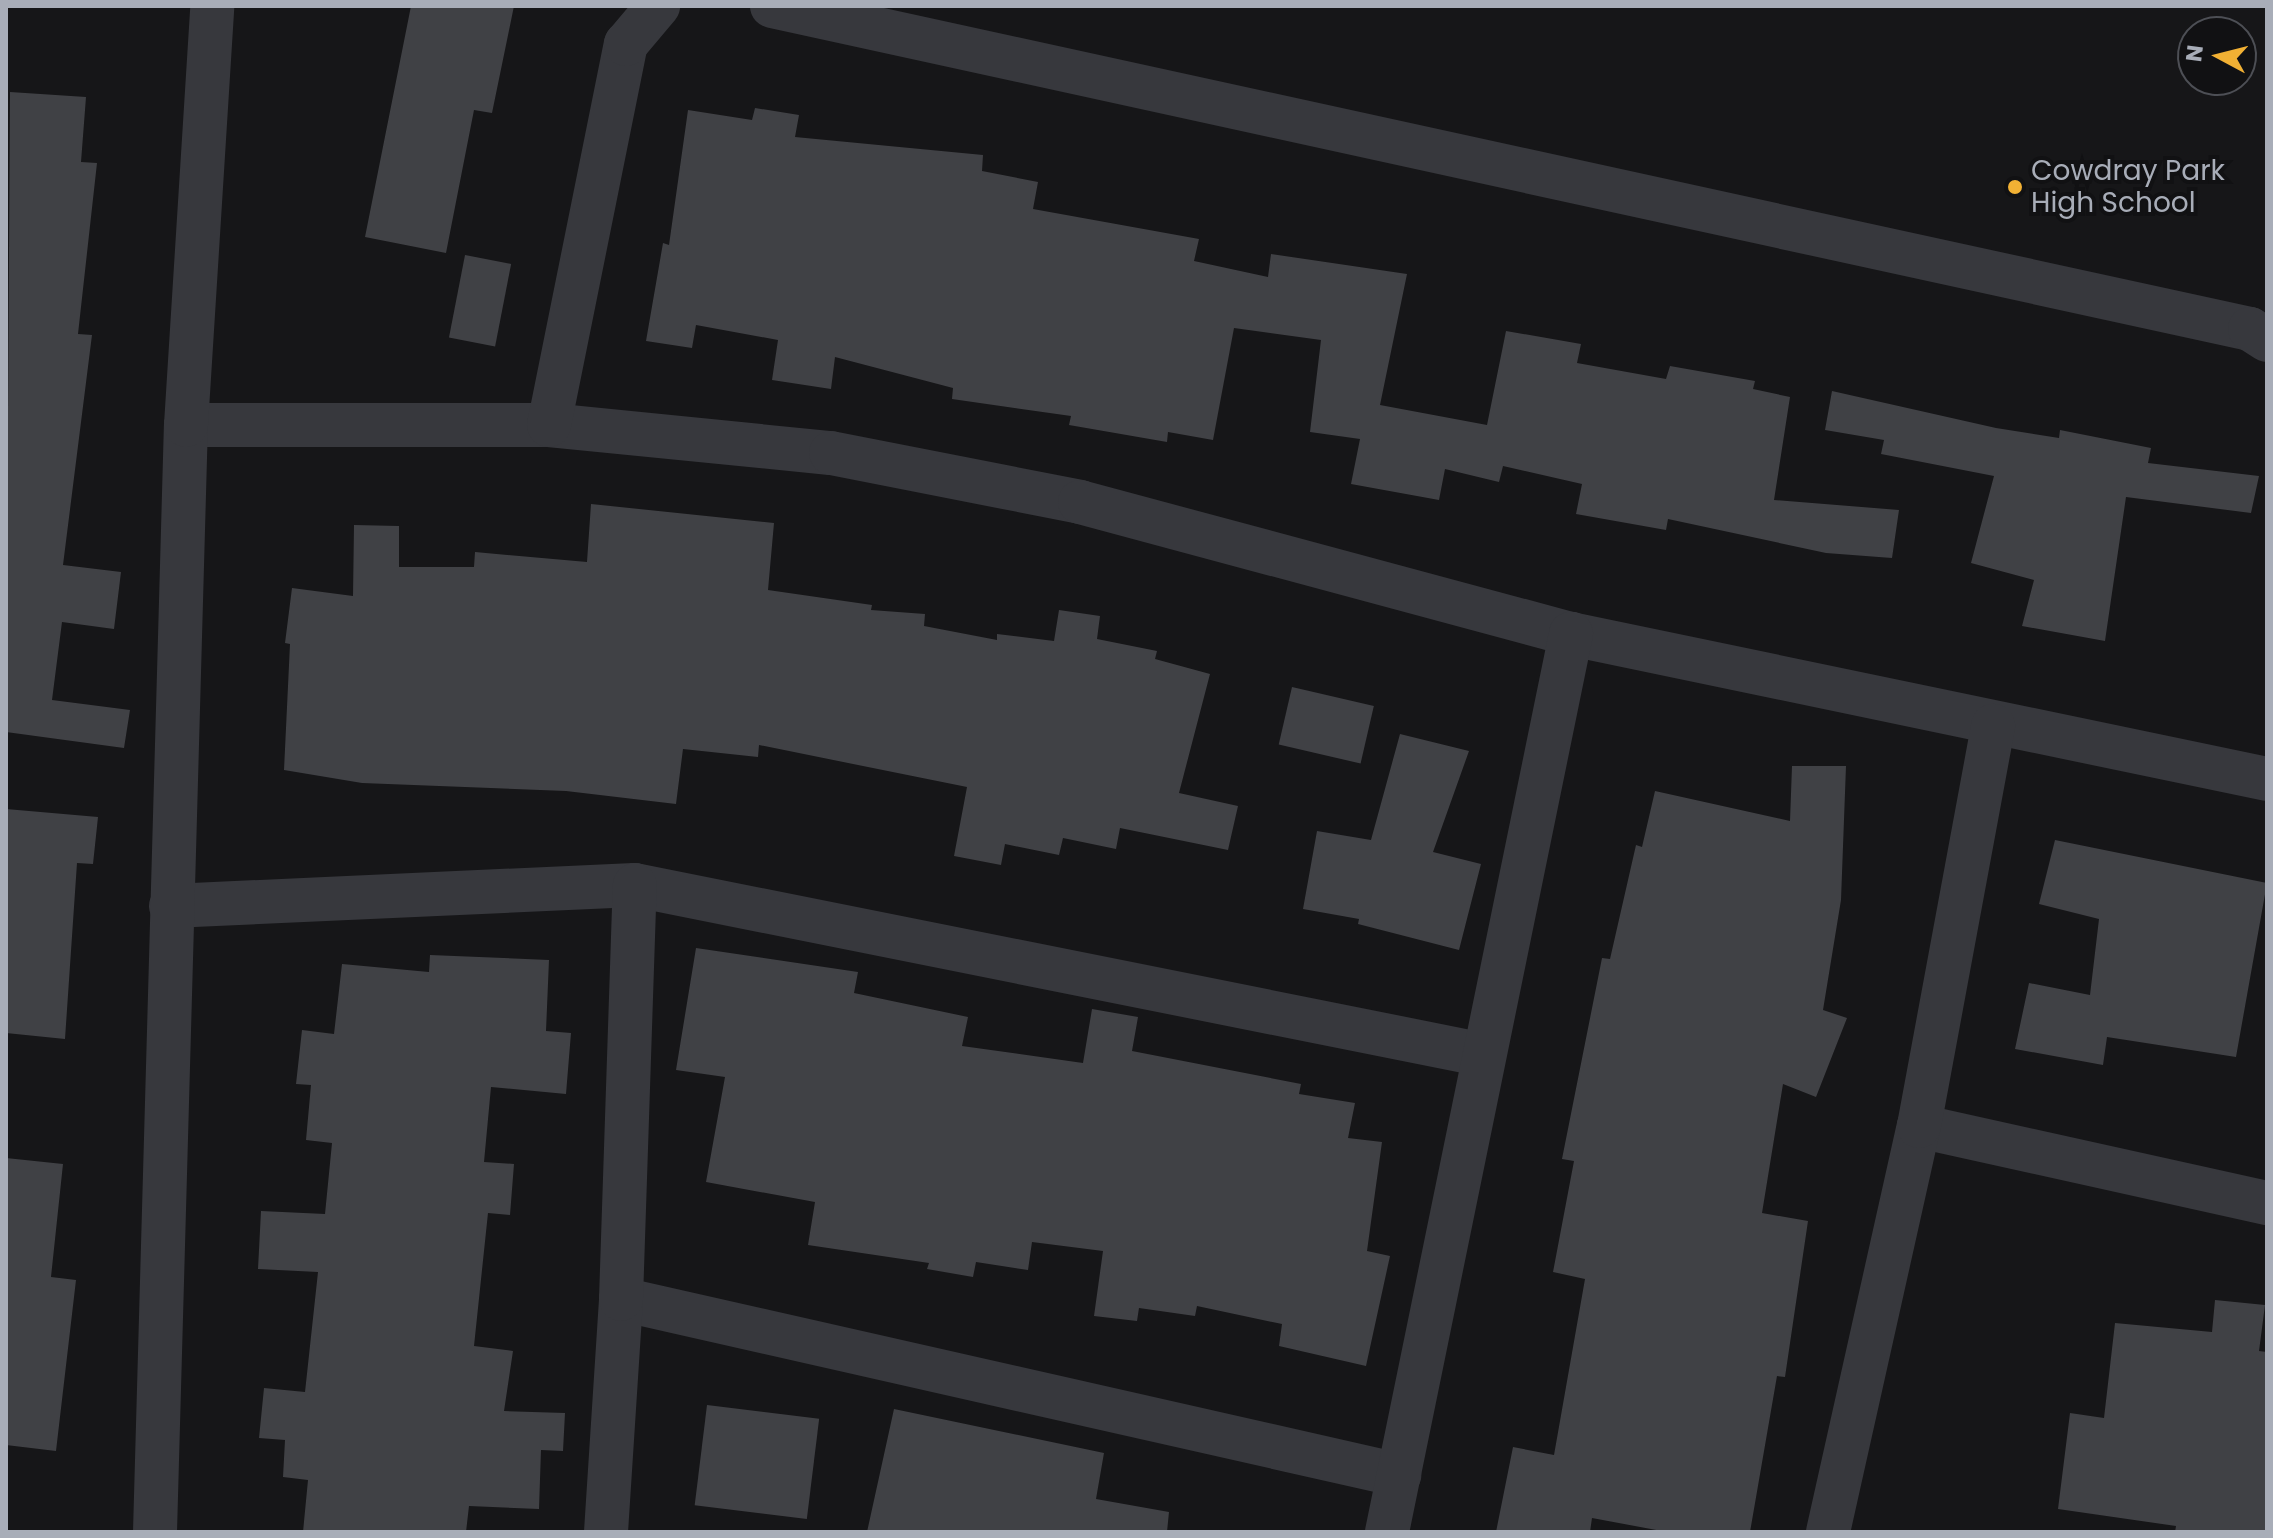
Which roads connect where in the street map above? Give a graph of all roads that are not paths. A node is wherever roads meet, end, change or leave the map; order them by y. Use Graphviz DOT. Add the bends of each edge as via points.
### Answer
graph roads {
  1 [pos="212,6"];
  2 [pos="658,6"];
  3 [pos="772,6"];
  4 [pos="2267,340"];
  5 [pos="186,425"];
  6 [pos="549,425"];
  7 [pos="1571,634"];
  8 [pos="1993,726"];
  9 [pos="2267,779"];
  10 [pos="635,885"];
  11 [pos="171,906"];
  12 [pos="1484,1055"];
  13 [pos="1919,1126"];
  14 [pos="2267,1203"];
  15 [pos="621,1299"];
  16 [pos="1399,1475"];
  17 [pos="155,1532"];
  18 [pos="606,1532"];
  19 [pos="1387,1532"];
  20 [pos="1828,1532"];
  1 -- 5 [label="street"];
  2 -- 6 [label="street" via="626,44"];
  3 -- 4 [label="street" via="2250,329"];
  5 -- 6 [label="street"];
  5 -- 11 [label="street"];
  6 -- 7 [label="street" via="831,453 949,474 1080,502"];
  7 -- 8 [label="street"];
  7 -- 12 [label="street"];
  8 -- 9 [label="street"];
  8 -- 13 [label="street"];
  10 -- 11 [label="street"];
  10 -- 12 [label="street"];
  10 -- 15 [label="street"];
  11 -- 17 [label="street"];
  12 -- 16 [label="street"];
  13 -- 14 [label="street"];
  13 -- 20 [label="street"];
  15 -- 16 [label="street"];
  15 -- 18 [label="street"];
  16 -- 19 [label="street"];
}
